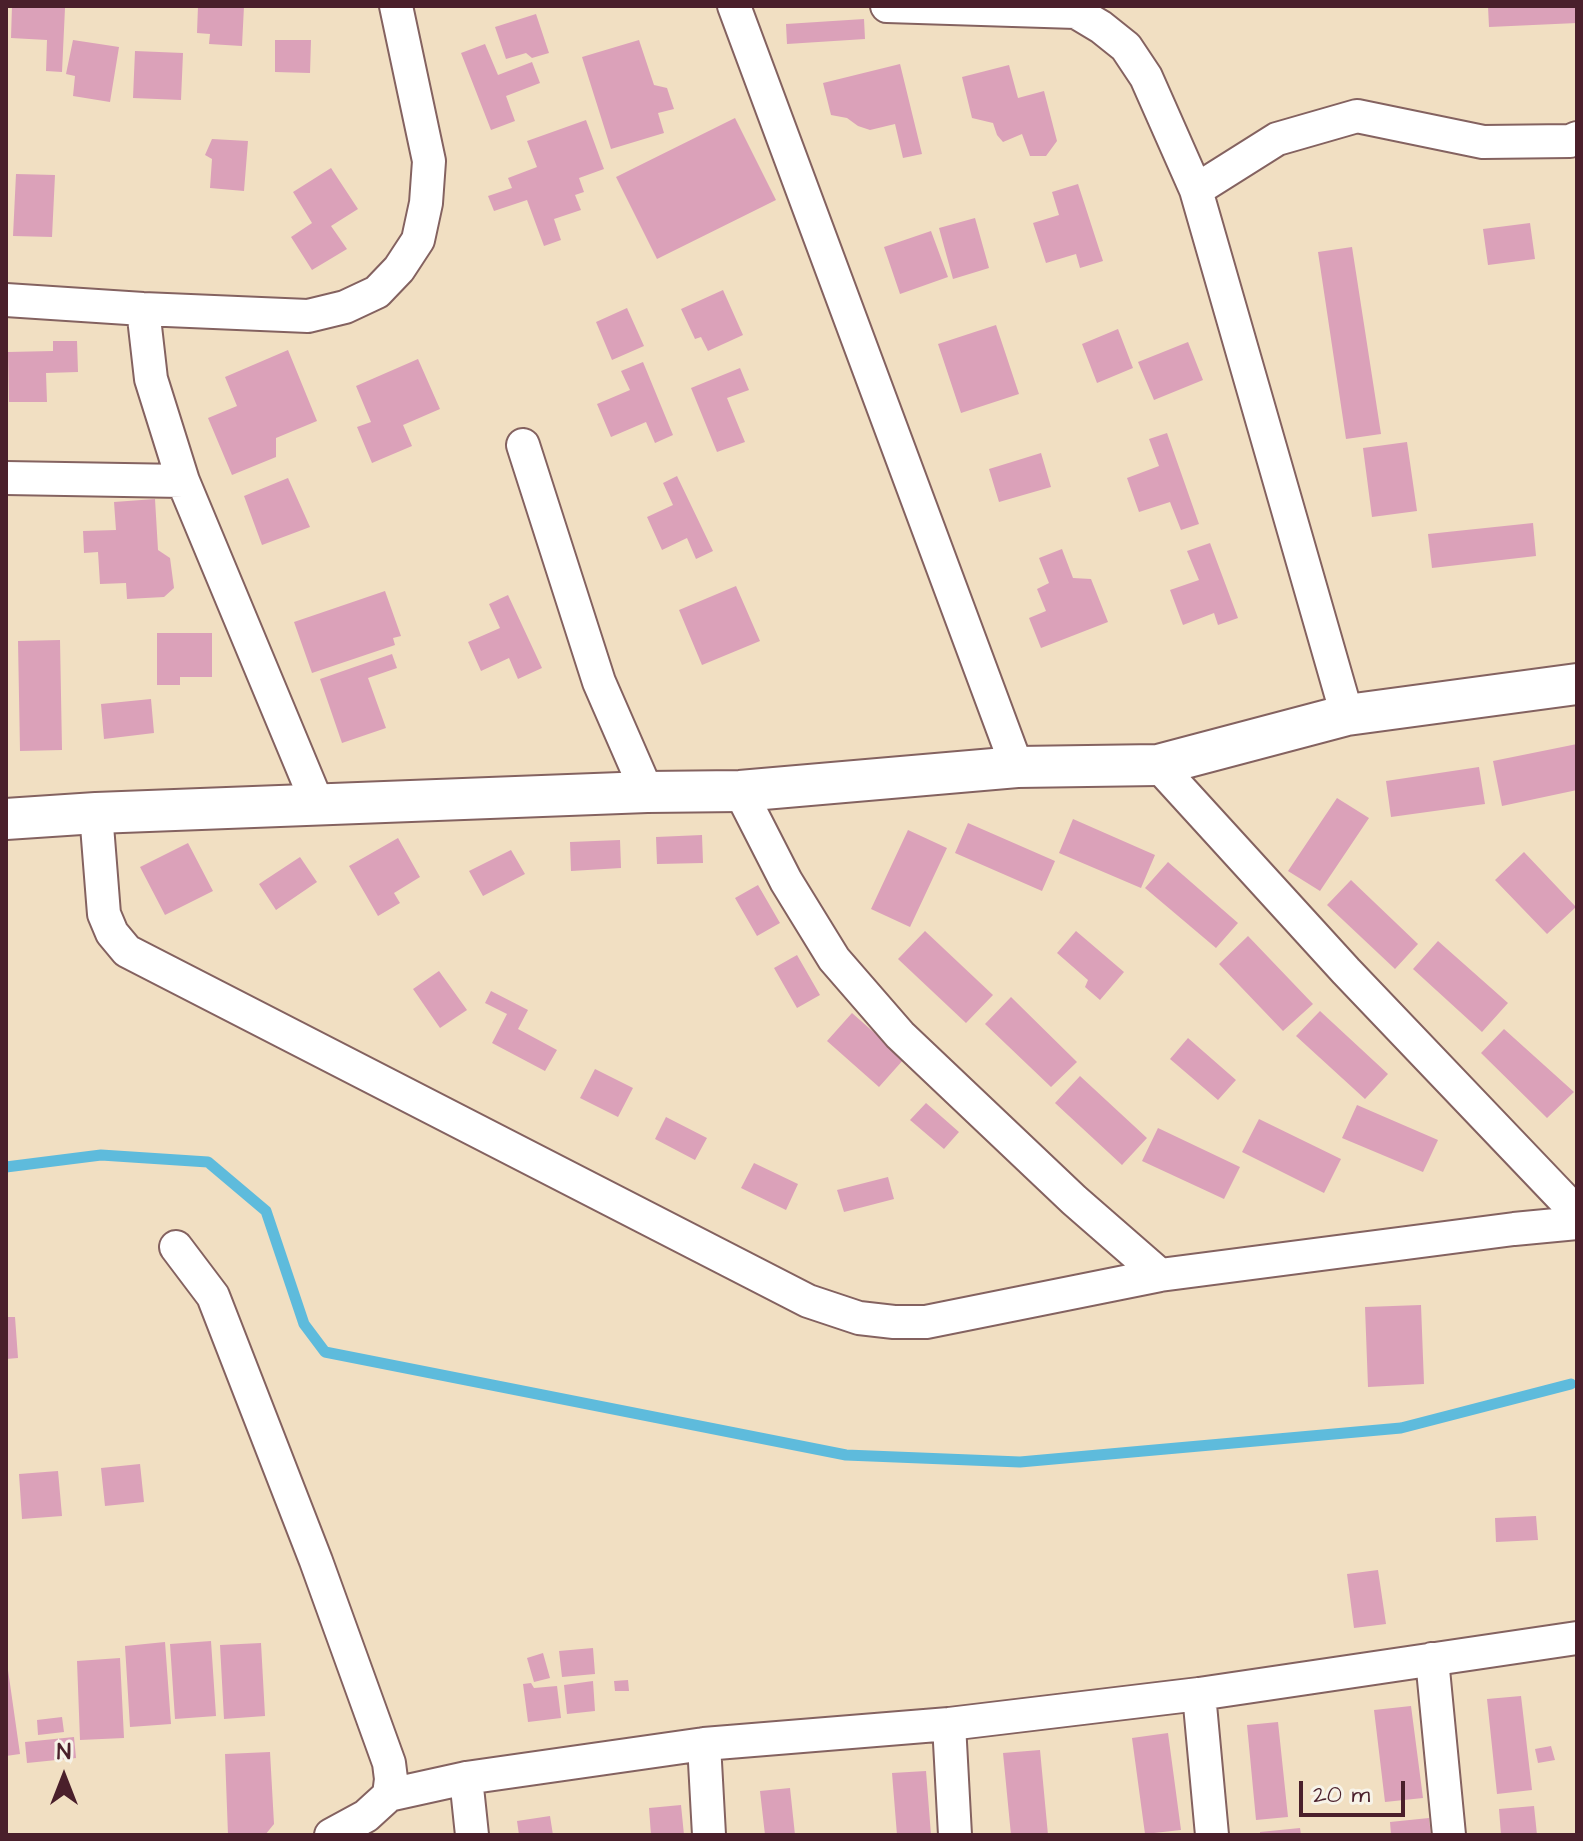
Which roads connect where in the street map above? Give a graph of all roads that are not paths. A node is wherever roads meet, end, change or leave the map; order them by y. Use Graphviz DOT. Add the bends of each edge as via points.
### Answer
graph roads {
  1 [pos="396,6"];
  2 [pos="734,6"];
  3 [pos="887,6"];
  4 [pos="1076,9"];
  5 [pos="1577,138"];
  6 [pos="1196,190"];
  7 [pos="6,300"];
  8 [pos="143,309"];
  9 [pos="523,445"];
  10 [pos="6,478"];
  11 [pos="183,481"];
  12 [pos="1577,684"];
  13 [pos="1347,715"];
  14 [pos="1158,765"];
  15 [pos="1017,767"];
  16 [pos="740,791"];
  17 [pos="647,792"];
  18 [pos="318,805"];
  19 [pos="96,813"];
  20 [pos="6,819"];
  21 [pos="1577,1213"];
  22 [pos="1577,1223"];
  23 [pos="176,1247"];
  24 [pos="1160,1275"];
  25 [pos="1577,1638"];
  26 [pos="1432,1659"];
  27 [pos="1199,1694"];
  28 [pos="949,1724"];
  29 [pos="704,1744"];
  30 [pos="466,1778"];
  31 [pos="389,1795"];
  32 [pos="331,1835"];
  33 [pos="472,1835"];
  34 [pos="709,1835"];
  35 [pos="955,1835"];
  36 [pos="1212,1835"];
  37 [pos="1449,1835"];
  1 -- 8 [label="street" via="429,161 418,240 399,269 377,292 308,316"];
  2 -- 15 [label="street"];
  3 -- 4 [label="street"];
  4 -- 6 [label="street" via="1126,47 1146,77"];
  5 -- 6 [label="street" via="1483,142 1357,116 1277,139"];
  6 -- 13 [label="street"];
  7 -- 8 [label="street"];
  8 -- 11 [label="street" via="151,379"];
  9 -- 17 [label="street" via="599,682"];
  10 -- 11 [label="street"];
  11 -- 18 [label="street"];
  12 -- 13 [label="street"];
  13 -- 14 [label="street"];
  14 -- 15 [label="street"];
  14 -- 21 [label="street"];
  15 -- 16 [label="street"];
  16 -- 17 [label="street"];
  16 -- 24 [label="street" via="834,959 900,1035"];
  17 -- 18 [label="street"];
  18 -- 19 [label="street"];
  19 -- 20 [label="street"];
  19 -- 24 [label="street" via="104,914 127,951 808,1301 859,1318 926,1322"];
  22 -- 24 [label="street"];
  23 -- 31 [label="street" via="213,1296 225,1325 389,1763"];
  25 -- 26 [label="street"];
  26 -- 27 [label="street"];
  26 -- 37 [label="street"];
  27 -- 28 [label="street"];
  27 -- 36 [label="street"];
  28 -- 29 [label="street"];
  28 -- 35 [label="street"];
  29 -- 30 [label="street"];
  29 -- 34 [label="street"];
  30 -- 31 [label="street"];
  30 -- 33 [label="street"];
  31 -- 32 [label="street" via="366,1816"];
}
